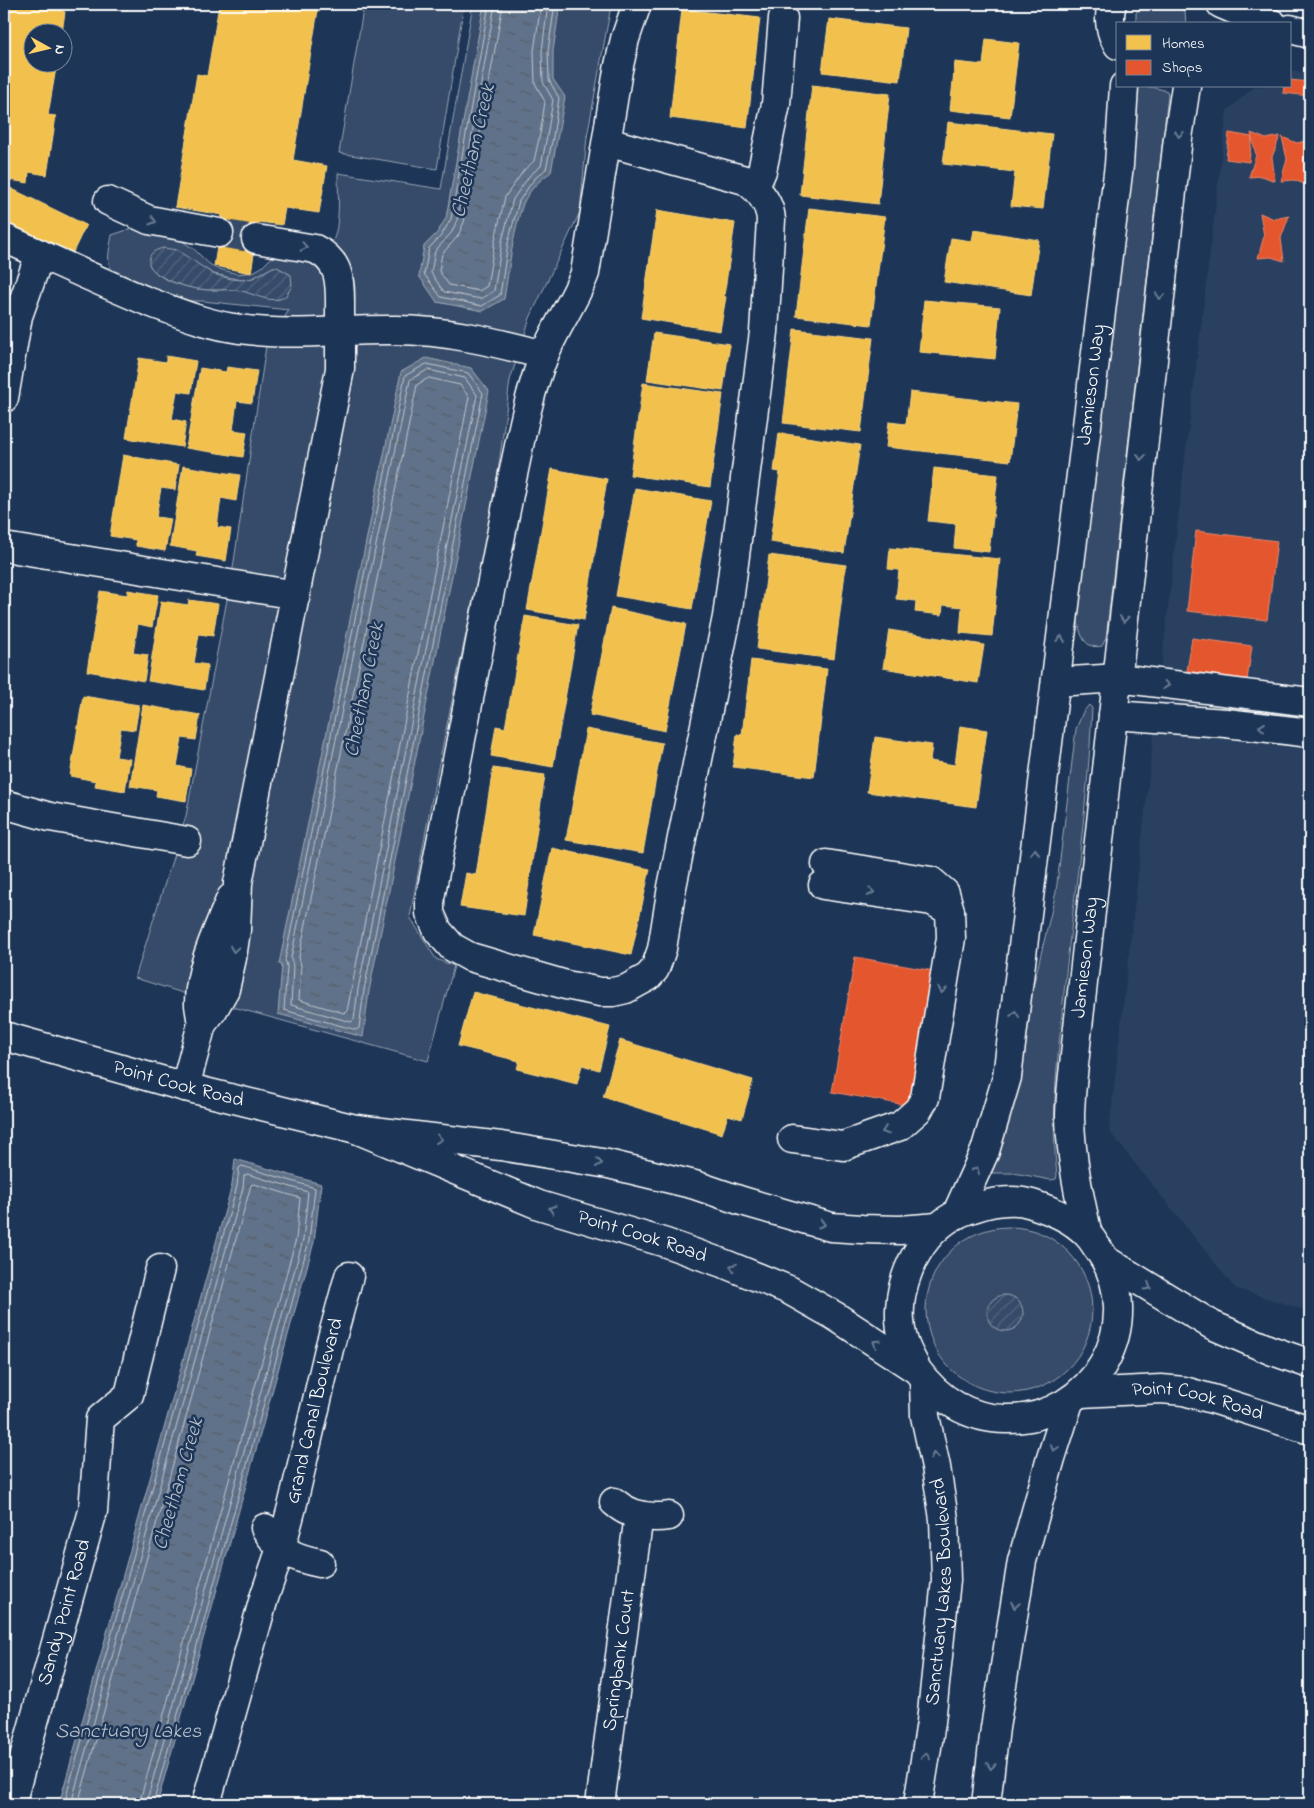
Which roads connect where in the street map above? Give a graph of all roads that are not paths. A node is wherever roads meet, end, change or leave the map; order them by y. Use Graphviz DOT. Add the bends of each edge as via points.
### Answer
graph roads {
  1 [pos="636,4"];
  2 [pos="1112,4"];
  3 [pos="1211,4"];
  4 [pos="1221,4"];
  5 [pos="783,18"];
  6 [pos="1213,22"];
  7 [pos="1267,22"];
  8 [pos="1116,40"];
  9 [pos="1124,88"];
  10 [pos="1186,88"];
  11 [pos="607,142"];
  12 [pos="755,188"];
  13 [pos="108,201"];
  14 [pos="219,233"];
  15 [pos="4,238"];
  16 [pos="256,239"];
  17 [pos="40,254"];
  18 [pos="340,332"];
  19 [pos="544,355"];
  20 [pos="4,398"];
  21 [pos="4,547"];
  22 [pos="296,595"];
  23 [pos="1118,678"];
  24 [pos="1056,682"];
  25 [pos="1310,702"];
  26 [pos="1113,715"];
  27 [pos="1310,733"];
  28 [pos="4,804"];
  29 [pos="187,841"];
  30 [pos="824,875"];
  31 [pos="4,1036"];
  32 [pos="185,1087"];
  33 [pos="356,1128"];
  34 [pos="792,1139"];
  35 [pos="947,1221"];
  36 [pos="1088,1235"];
  37 [pos="1107,1261"];
  38 [pos="160,1269"];
  39 [pos="349,1276"];
  40 [pos="1310,1364"];
  41 [pos="921,1375"];
  42 [pos="1075,1397"];
  43 [pos="1310,1430"];
  44 [pos="614,1502"];
  45 [pos="639,1515"];
  46 [pos="669,1516"];
  47 [pos="273,1538"];
  48 [pos="320,1563"];
  49 [pos="11,1804"];
  50 [pos="206,1804"];
  51 [pos="600,1804"];
  52 [pos="918,1804"];
  53 [pos="986,1804"];
  1 -- 11 [label="street" via="625,39"];
  2 -- 8 [label="street" via="1110,27"];
  3 -- 6 [label="street"];
  4 -- 7 [label="street"];
  5 -- 12 [label="street" via="776,104 762,171"];
  24 -- 9 [label="street, Jamieson Way, one-way" via="1119,165"];
  10 -- 23 [label="street, Jamieson Way, one-way"];
  11 -- 12 [label="street" via="745,180"];
  11 -- 19 [label="street" via="585,274"];
  12 -- 19 [label="street" via="767,203 772,220 764,332 727,618 659,960 648,977 613,992 586,990 461,953 444,940 430,913 431,890 512,479"];
  13 -- 14 [label="street, one-way" via="148,220"];
  15 -- 17 [label="street"];
  16 -- 18 [label="street, one-way" via="310,248 329,258 339,279"];
  17 -- 18 [label="street" via="183,315 223,326 258,331"];
  17 -- 20 [label="street" via="18,316"];
  18 -- 19 [label="street" via="395,330 453,334"];
  18 -- 22 [label="street" via="340,369"];
  21 -- 22 [label="street"];
  22 -- 32 [label="street" via="238,883 207,961 199,1005 202,1024"];
  23 -- 24 [label="street"];
  23 -- 25 [label="street, one-way"];
  23 -- 26 [label="street, Jamieson Way"];
  35 -- 24 [label="street, Jamieson Way, one-way" via="985,1151 1008,1077"];
  27 -- 26 [label="street, one-way"];
  26 -- 36 [label="street, Jamieson Way" via="1070,1116 1074,1176"];
  28 -- 29 [label="street" via="50,817"];
  30 -- 34 [label="street, one-way" via="932,901 950,911 951,938 925,1098 918,1110 900,1126 843,1146"];
  31 -- 32 [label="street, Point Cook Road"];
  32 -- 33 [label="street, Point Cook Road"];
  33 -- 35 [label="street, Point Cook Road, one-way" via="501,1146 608,1164 694,1185 831,1227 890,1230"];
  41 -- 33 [label="street, Point Cook Road, one-way" via="835,1316 789,1290 666,1243 539,1205"];
  35 -- 36 [label="street" via="990,1203 1025,1202 1059,1213"];
  35 -- 41 [label="street" via="917,1251 904,1280 900,1310 904,1342"];
  36 -- 37 [label="street"];
  37 -- 40 [label="street, one-way" via="1212,1325"];
  37 -- 42 [label="street" via="1116,1289 1118,1317 1112,1345 1100,1371"];
  38 -- 49 [label="street, Sandy Point Road" via="128,1395 100,1419 93,1511"];
  39 -- 47 [label="street, Grand Canal Boulevard" via="292,1507"];
  41 -- 42 [label="street" via="943,1398 967,1412 992,1419 1019,1420 1045,1414"];
  52 -- 41 [label="street, Sanctuary Lakes Boulevard, one-way" via="946,1580 944,1519 925,1416"];
  42 -- 43 [label="street, Point Cook Road" via="1184,1391"];
  42 -- 53 [label="street, one-way" via="1051,1458 1022,1561"];
  44 -- 45 [label="street"];
  45 -- 46 [label="street"];
  45 -- 51 [label="street, Springbank Court"];
  47 -- 48 [label="street" via="305,1560"];
  47 -- 50 [label="street, Grand Canal Boulevard" via="264,1598"];
}
